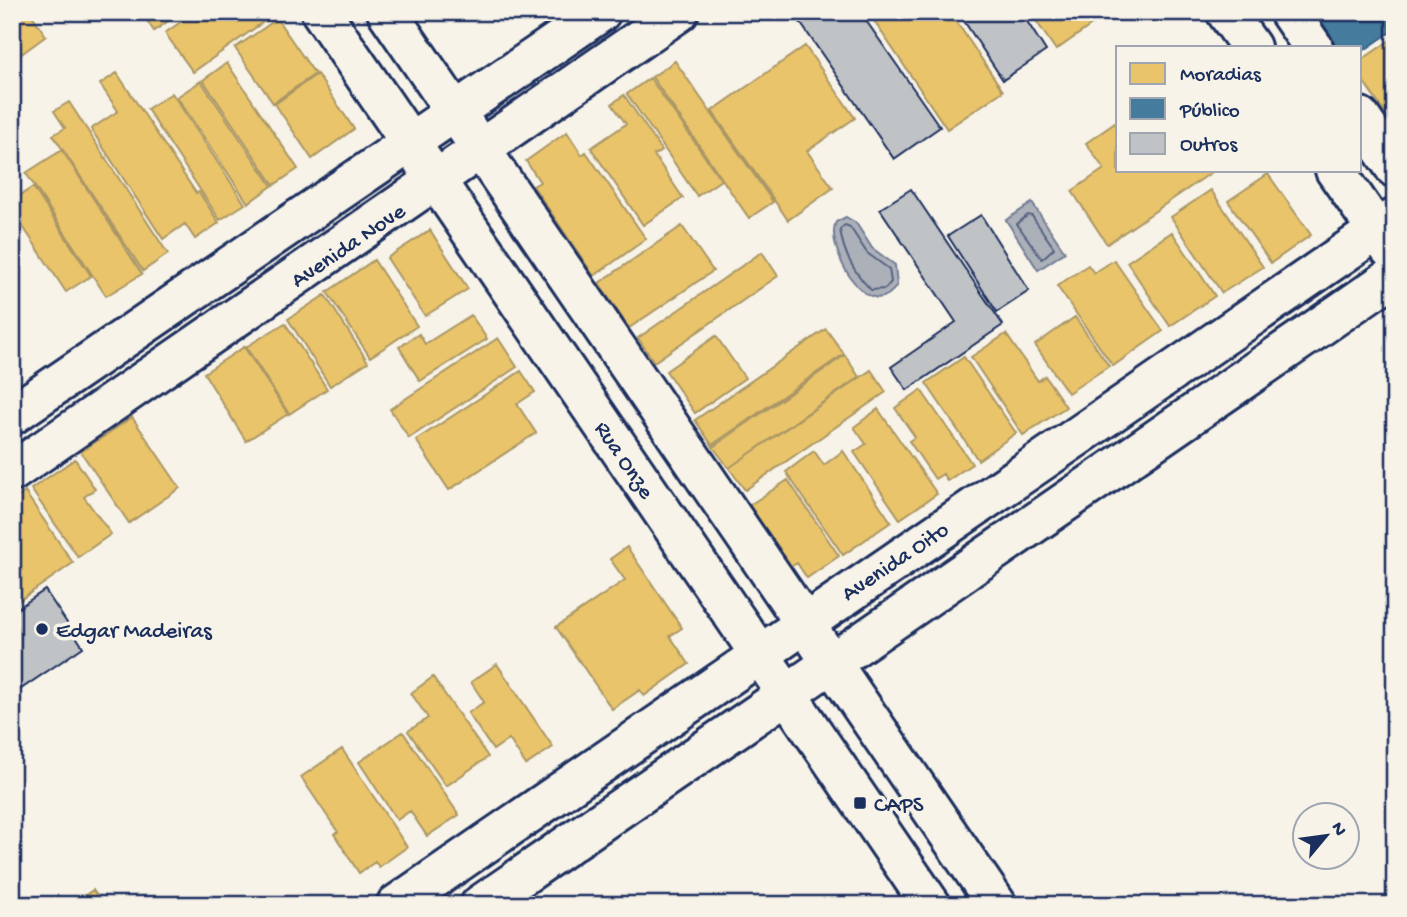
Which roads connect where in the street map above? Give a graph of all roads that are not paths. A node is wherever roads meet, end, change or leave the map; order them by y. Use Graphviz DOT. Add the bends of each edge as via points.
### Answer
graph roads {
  1 [pos="321,12"];
  2 [pos="387,12"];
  3 [pos="601,12"];
  4 [pos="679,12"];
  5 [pos="1226,12"];
  6 [pos="1289,12"];
  7 [pos="1250,46"];
  8 [pos="1311,46"];
  9 [pos="455,112"];
  10 [pos="1362,120"];
  11 [pos="411,144"];
  12 [pos="482,149"];
  13 [pos="1395,168"];
  14 [pos="1337,172"];
  15 [pos="437,182"];
  16 [pos="1389,234"];
  17 [pos="1395,275"];
  18 [pos="12,415"];
  19 [pos="12,472"];
  20 [pos="804,621"];
  21 [pos="759,654"];
  22 [pos="831,662"];
  23 [pos="786,694"];
  24 [pos="396,905"];
  25 [pos="480,905"];
  26 [pos="931,905"];
  27 [pos="997,905"];
  1 -- 11 [label="street, Rua Onze"];
  2 -- 9 [label="street"];
  3 -- 9 [label="street, Avenida Nove"];
  4 -- 12 [label="street, Avenida Nove"];
  5 -- 7 [label="street"];
  6 -- 8 [label="street"];
  9 -- 11 [label="street, Avenida Nove"];
  9 -- 12 [label="street"];
  10 -- 13 [label="street"];
  11 -- 15 [label="street, Rua Onze"];
  11 -- 18 [label="street, Avenida Nove"];
  12 -- 15 [label="street, Avenida Nove"];
  12 -- 20 [label="street"];
  14 -- 16 [label="street"];
  15 -- 19 [label="street, Avenida Nove"];
  15 -- 21 [label="street, Rua Onze"];
  16 -- 20 [label="street, Avenida Oito"];
  17 -- 22 [label="street"];
  20 -- 21 [label="street, Avenida Oito"];
  20 -- 22 [label="street"];
  21 -- 23 [label="street, Rua Onze"];
  21 -- 24 [label="street, Avenida Oito"];
  22 -- 23 [label="street"];
  22 -- 27 [label="street"];
  23 -- 25 [label="street"];
  23 -- 26 [label="street, Rua Onze"];
}
